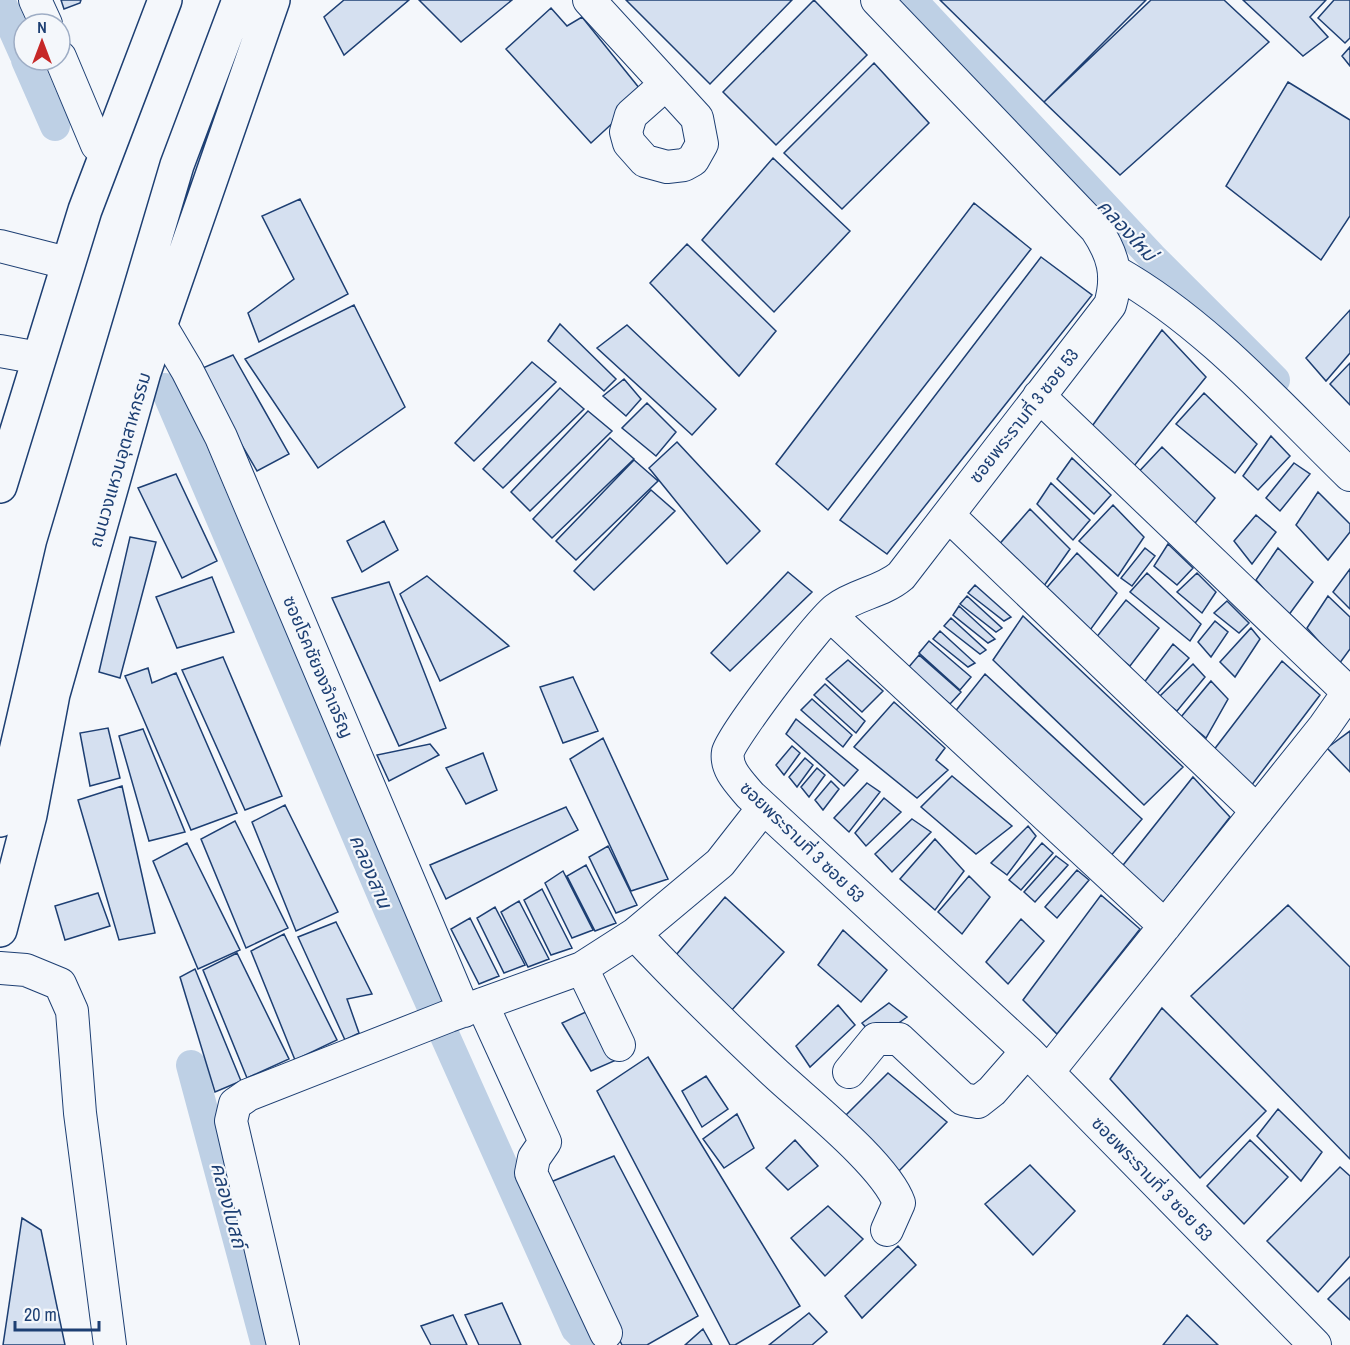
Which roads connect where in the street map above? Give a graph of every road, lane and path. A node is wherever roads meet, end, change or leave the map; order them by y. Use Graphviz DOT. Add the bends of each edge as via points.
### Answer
graph roads {
  1 [pos="147,0"];
  2 [pos="165,0"];
  3 [pos="239,0"];
  4 [pos="273,0"];
  5 [pos="589,0"];
  6 [pos="877,0"];
  7 [pos="66,72"];
  8 [pos="666,84"];
  9 [pos="97,145"];
  10 [pos="0,246"];
  11 [pos="59,261"];
  12 [pos="1116,272"];
  13 [pos="162,328"];
  14 [pos="14,353"];
  15 [pos="1039,396"];
  16 [pos="0,454"];
  17 [pos="1350,475"];
  18 [pos="0,486"];
  19 [pos="948,515"];
  20 [pos="830,615"];
  21 [pos="1349,691"];
  22 [pos="763,808"];
  23 [pos="1257,811"];
  24 [pos="0,820"];
  25 [pos="1165,927"];
  26 [pos="0,930"];
  27 [pos="635,934"];
  28 [pos="0,968"];
  29 [pos="582,968"];
  30 [pos="454,1015"];
  31 [pos="619,1045"];
  32 [pos="1038,1062"];
  33 [pos="849,1072"];
  34 [pos="887,1230"];
  35 [pos="606,1333"];
  36 [pos="110,1345"];
  37 [pos="283,1345"];
  38 [pos="1315,1345"];
  1 -- 9 [label="main road"];
  2 -- 18 [label="main road" via="86,210"];
  3 -- 24 [label="main road, ถนนวงแหวนอุตสาหกรรม" via="177,165 63,549"];
  4 -- 13 [label="main road, ถนนวงแหวนอุตสาหกรรม"];
  5 -- 8 [label="street"];
  6 -- 12 [label="street, ซอยพระรามที่ 3 ซอย 53" via="1096,229 1109,248"];
  7 -- 9 [label="street"];
  9 -- 11 [label="main road"];
  10 -- 11 [label="street"];
  11 -- 14 [label="main road"];
  12 -- 15 [label="street, ซอยพระรามที่ 3 ซอย 53" via="1110,305"];
  12 -- 17 [label="street" via="1162,300 1217,344"];
  13 -- 26 [label="main road, ถนนวงแหวนอุตสาหกรรม" via="144,372 53,694 30,815"];
  13 -- 30 [label="street, ซอยโรคชัยจงจำเจริญ" via="220,437"];
  14 -- 16 [label="main road"];
  15 -- 19 [label="street, ซอยพระรามที่ 3 ซอย 53"];
  15 -- 21 [label="street"];
  19 -- 20 [label="street, ซอยพระรามที่ 3 ซอย 53" via="902,576"];
  19 -- 23 [label="street"];
  20 -- 22 [label="street, ซอยพระรามที่ 3 ซอย 53" via="734,736 728,753 731,772"];
  20 -- 25 [label="street"];
  21 -- 23 [label="street"];
  22 -- 27 [label="street" via="720,864"];
  22 -- 32 [label="street, ซอยพระรามที่ 3 ซอย 53"];
  23 -- 25 [label="street"];
  25 -- 32 [label="street"];
  27 -- 29 [label="street"];
  27 -- 34 [label="street" via="700,1003 870,1162 896,1192 899,1203"];
  28 -- 36 [label="street" via="26,970 60,984 72,1011 80,1113"];
  29 -- 30 [label="street"];
  29 -- 31 [label="street"];
  30 -- 35 [label="street, ซอยโรคชัยจงจำเจริญ" via="545,1142 534,1158 531,1173"];
  30 -- 37 [label="street" via="248,1095 235,1104 231,1121"];
  32 -- 33 [label="street" via="978,1102 963,1099 899,1039 876,1038"];
  32 -- 38 [label="street, ซอยพระรามที่ 3 ซอย 53"];
}
